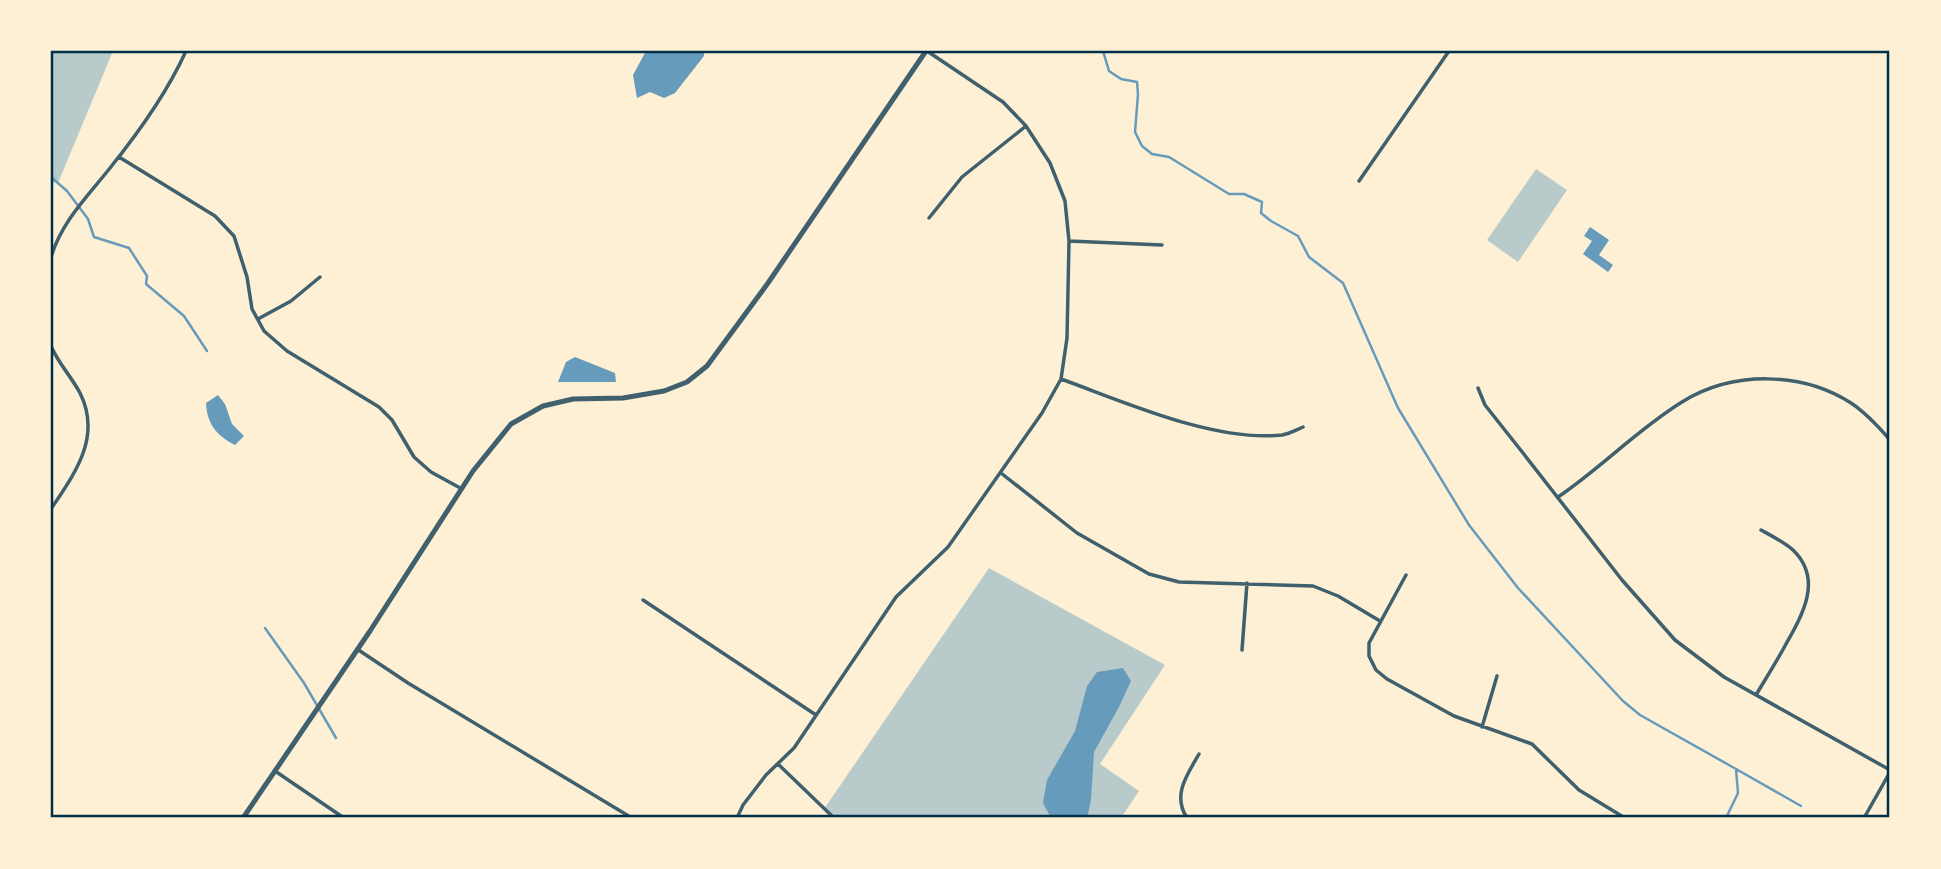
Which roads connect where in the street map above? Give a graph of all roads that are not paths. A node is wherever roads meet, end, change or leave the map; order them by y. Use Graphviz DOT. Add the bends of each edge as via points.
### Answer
graph roads {
  1 [pos="186,51"];
  2 [pos="927,51"];
  3 [pos="1450,51"];
  4 [pos="1026,126"];
  5 [pos="119,157"];
  6 [pos="1359,181"];
  7 [pos="929,218"];
  8 [pos="1069,241"];
  9 [pos="1161,245"];
  10 [pos="52,247"];
  11 [pos="51,257"];
  12 [pos="320,277"];
  13 [pos="258,319"];
  14 [pos="51,346"];
  15 [pos="1061,379"];
  16 [pos="1478,388"];
  17 [pos="1303,428"];
  18 [pos="1890,440"];
  19 [pos="1000,474"];
  20 [pos="462,489"];
  21 [pos="1558,497"];
  22 [pos="51,509"];
  23 [pos="1761,530"];
  24 [pos="1406,575"];
  25 [pos="1247,583"];
  26 [pos="643,600"];
  27 [pos="1380,621"];
  28 [pos="357,649"];
  29 [pos="1242,649"];
  30 [pos="1497,676"];
  31 [pos="1756,696"];
  32 [pos="816,715"];
  33 [pos="1482,727"];
  34 [pos="1199,754"];
  35 [pos="778,764"];
  36 [pos="275,771"];
  37 [pos="1890,771"];
  38 [pos="243,818"];
  39 [pos="344,818"];
  40 [pos="632,818"];
  41 [pos="737,818"];
  42 [pos="834,818"];
  43 [pos="1187,818"];
  44 [pos="1625,818"];
  45 [pos="1864,818"];
  1 -- 5 [label="street" via="169,86"];
  2 -- 4 [label="street" via="1003,102"];
  2 -- 20 [label="street" via="707,366 687,382 660,392 572,399 543,406 510,424"];
  3 -- 6 [label="street"];
  4 -- 7 [label="street" via="962,177"];
  4 -- 8 [label="street" via="1050,163 1065,201"];
  5 -- 10 [label="street" via="72,214"];
  5 -- 13 [label="street" via="215,216 234,236"];
  8 -- 9 [label="street"];
  8 -- 15 [label="street" via="1067,338"];
  10 -- 11 [label="street"];
  12 -- 13 [label="street" via="292,301"];
  13 -- 20 [label="street" via="264,331 287,351 379,407 414,457"];
  14 -- 22 [label="street" via="83,399 89,430 81,462"];
  15 -- 17 [label="street" via="1217,430 1284,435"];
  15 -- 19 [label="street"];
  16 -- 21 [label="street" via="1485,405"];
  18 -- 21 [label="street" via="1863,412 1825,390 1790,381 1743,381 1710,388 1684,401"];
  19 -- 25 [label="street" via="1077,533 1149,573 1179,582"];
  19 -- 32 [label="street" via="948,547 896,597"];
  20 -- 28 [label="street"];
  21 -- 31 [label="street" via="1658,623 1700,660"];
  23 -- 31 [label="street" via="1799,557 1809,590 1806,609"];
  24 -- 27 [label="street"];
  25 -- 27 [label="street" via="1313,586"];
  25 -- 29 [label="street"];
  26 -- 32 [label="street"];
  27 -- 33 [label="street" via="1368,650 1376,670 1454,716"];
  28 -- 36 [label="street"];
  28 -- 40 [label="street"];
  30 -- 33 [label="street"];
  31 -- 37 [label="street"];
  32 -- 35 [label="street"];
  33 -- 44 [label="street" via="1532,744 1579,789"];
  34 -- 43 [label="street" via="1180,790"];
  35 -- 41 [label="street"];
  35 -- 42 [label="street"];
  36 -- 38 [label="street"];
  36 -- 39 [label="street"];
  37 -- 45 [label="street"];
}
